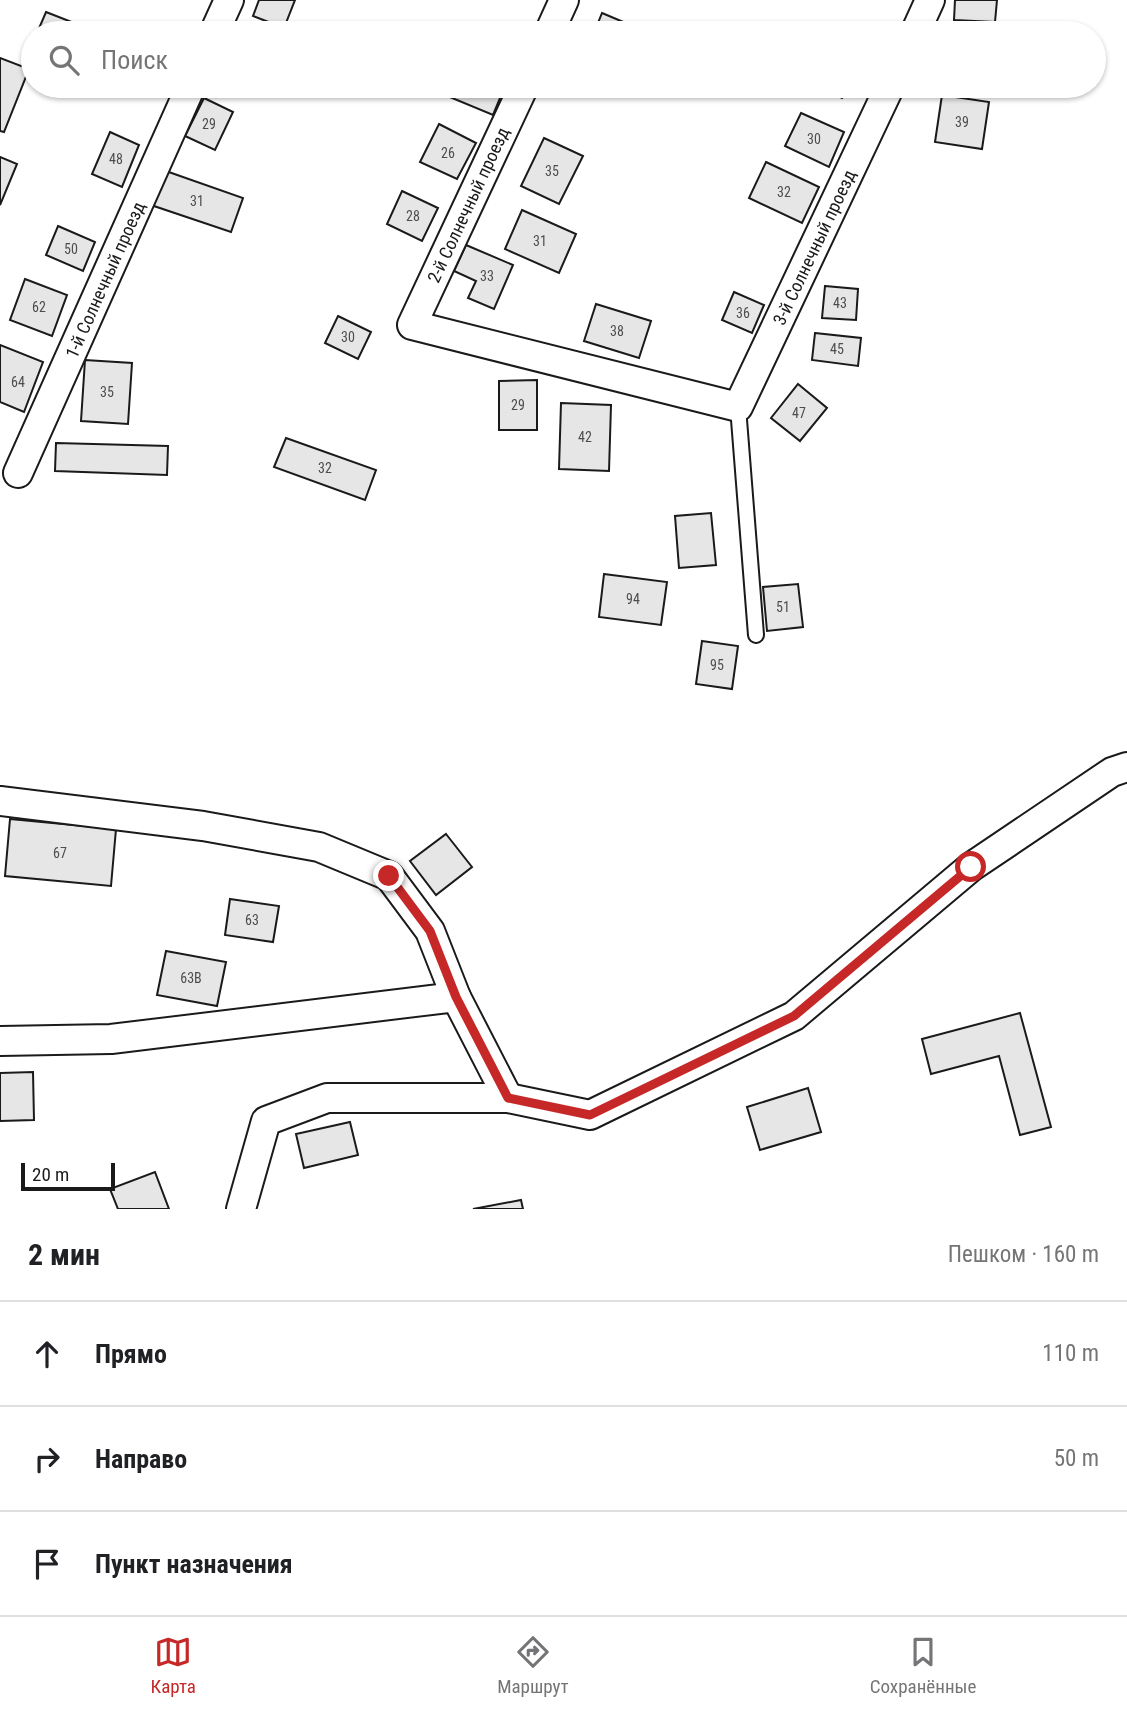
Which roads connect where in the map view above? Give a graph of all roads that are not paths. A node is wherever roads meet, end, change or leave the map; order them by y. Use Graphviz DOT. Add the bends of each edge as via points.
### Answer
graph roads {
  1 [pos="229,0"];
  2 [pos="564,0"];
  3 [pos="930,0"];
  4 [pos="219,21"];
  5 [pos="554,21"];
  6 [pos="920,21"];
  7 [pos="186,98"];
  8 [pos="518,98"];
  9 [pos="884,98"];
  10 [pos="738,407"];
  11 [pos="18,472"];
  12 [pos="756,635"];
  13 [pos="1127,767"];
  14 [pos="0,801"];
  15 [pos="456,997"];
  16 [pos="0,1041"];
  17 [pos="508,1098"];
  18 [pos="241,1209"];
  1 -- 4 [label="street"];
  2 -- 5 [label="street"];
  3 -- 6 [label="street"];
  7 -- 11 [label="street, 1-й Солнечный проезд"];
  8 -- 10 [label="street, 2-й Солнечный проезд" via="412,325"];
  9 -- 10 [label="street, 3-й Солнечный проезд"];
  10 -- 12 [label="lane"];
  13 -- 17 [label="street" via="1112,772 971,867 794,1016 590,1115"];
  14 -- 15 [label="street" via="203,826 319,847 389,876 430,931"];
  15 -- 16 [label="street" via="111,1039"];
  15 -- 17 [label="street"];
  17 -- 18 [label="street" via="327,1097 266,1121"];
}
